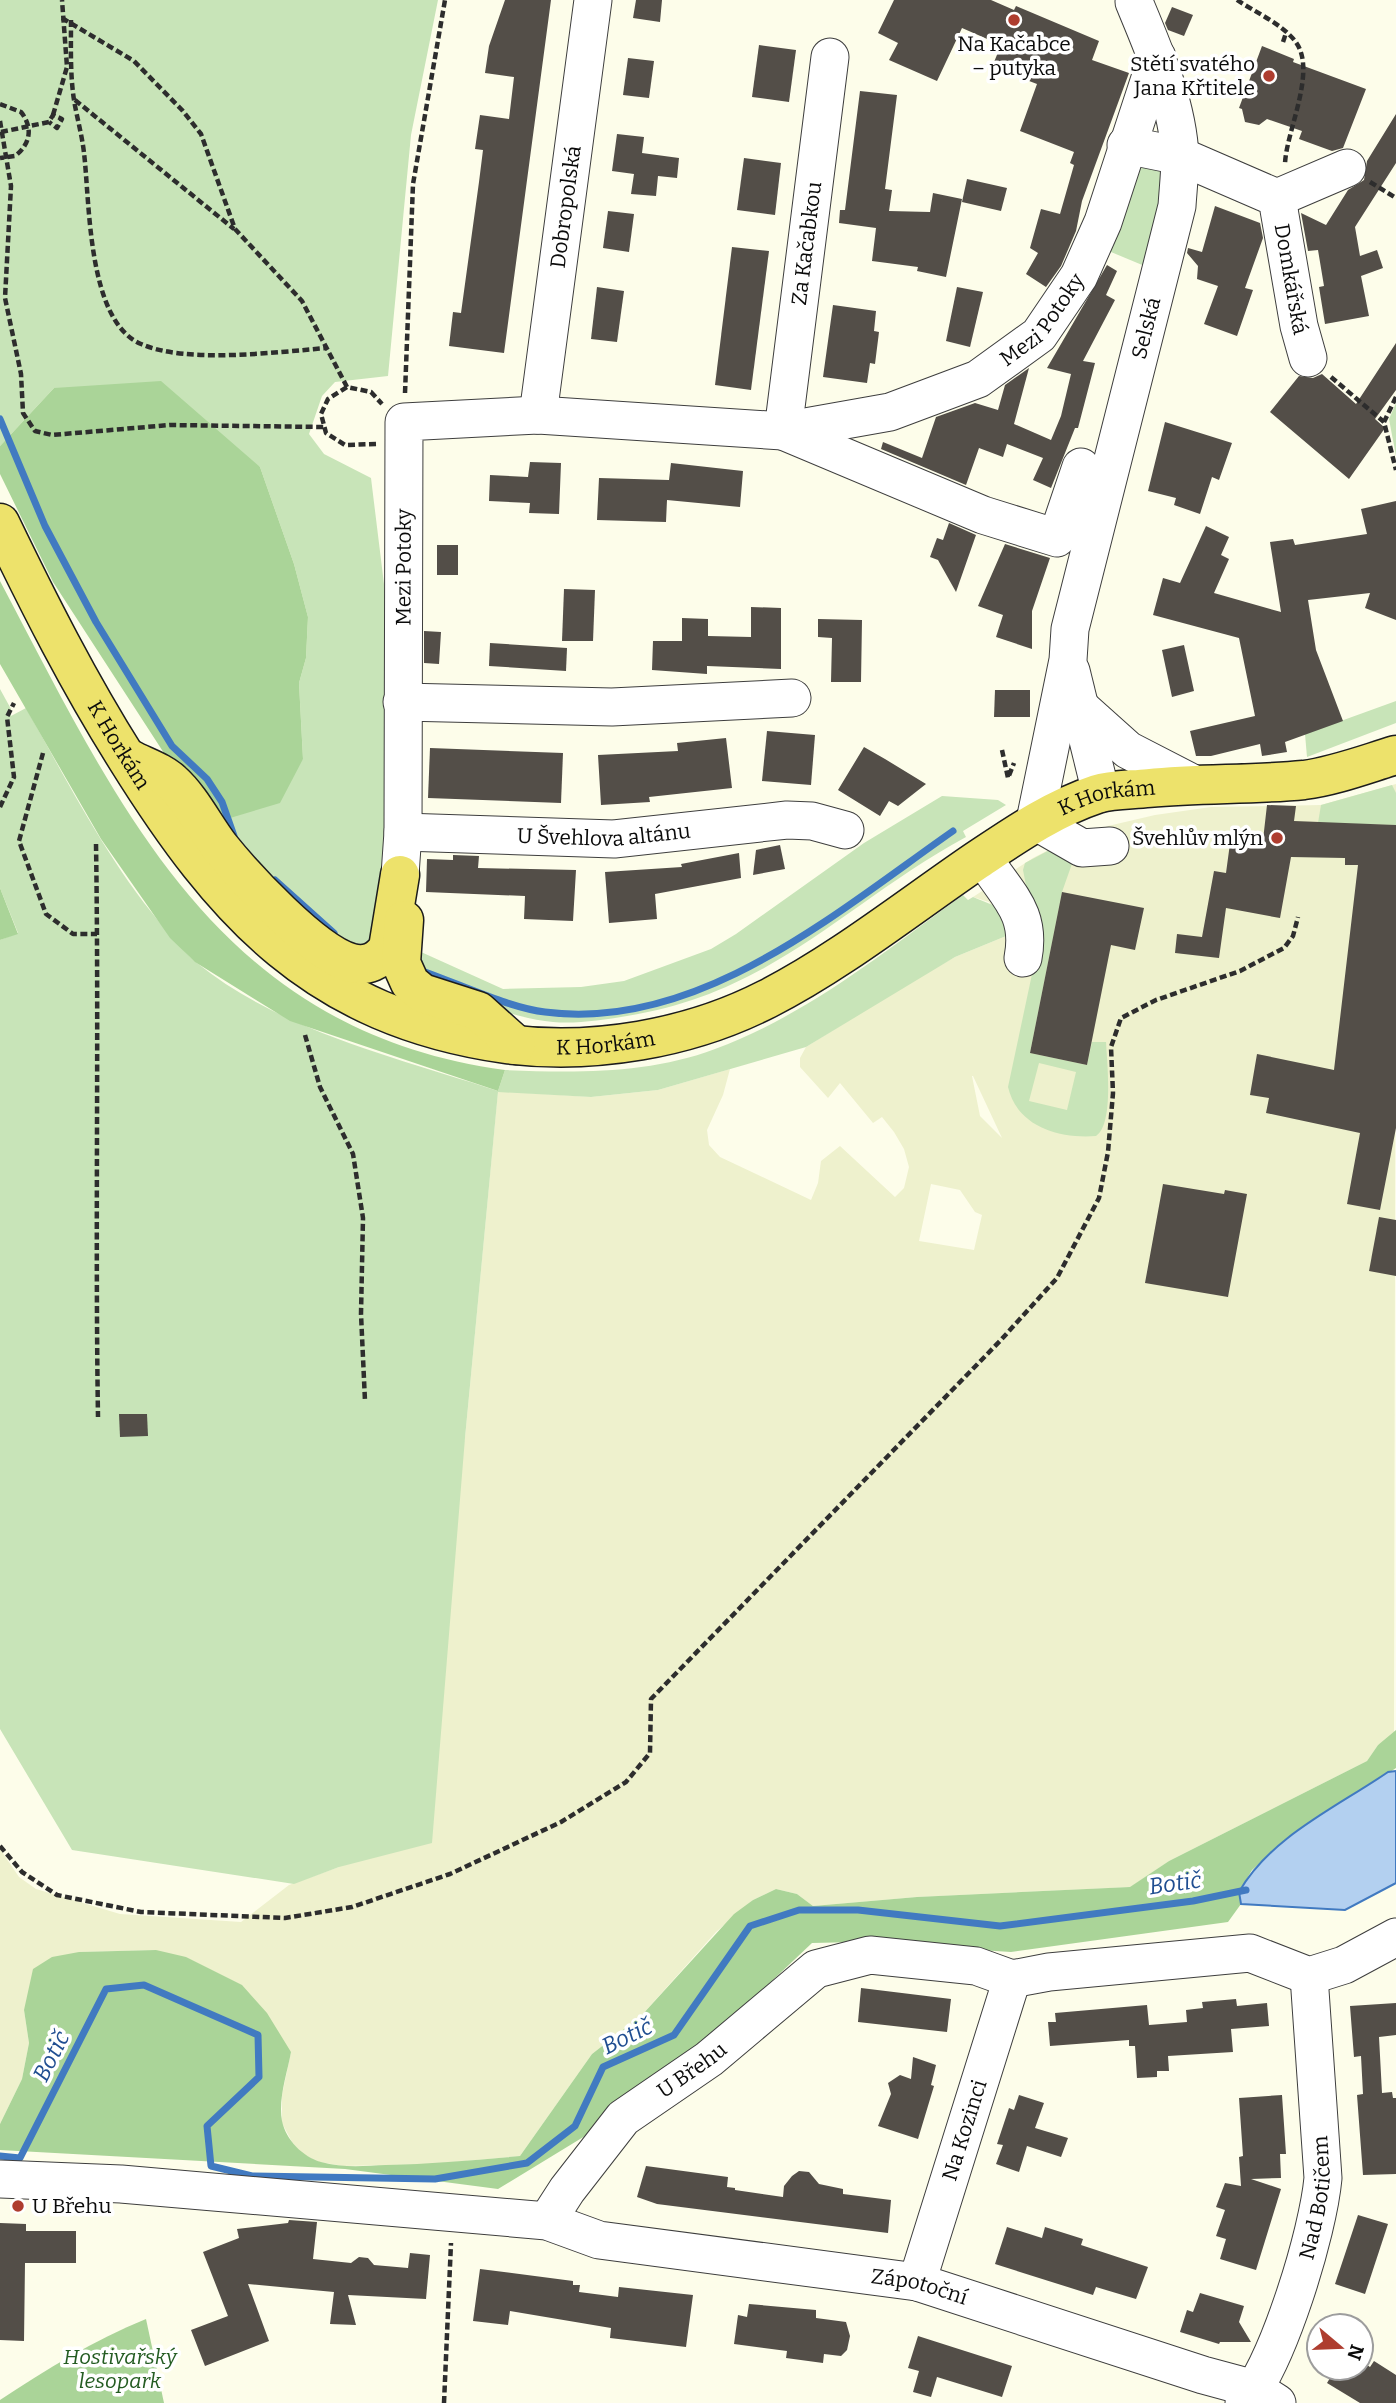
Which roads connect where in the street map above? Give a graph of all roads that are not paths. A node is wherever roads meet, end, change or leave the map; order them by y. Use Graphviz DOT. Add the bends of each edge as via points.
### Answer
graph roads {
  1 [pos="593,0"];
  2 [pos="1132,1"];
  3 [pos="830,57"];
  4 [pos="1157,57"];
  5 [pos="1126,145"];
  6 [pos="1180,156"];
  7 [pos="1347,168"];
  8 [pos="1281,182"];
  9 [pos="1318,366"];
  10 [pos="538,415"];
  11 [pos="783,431"];
  12 [pos="1081,467"];
  13 [pos="0,523"];
  14 [pos="1068,660"];
  15 [pos="792,698"];
  16 [pos="402,702"];
  17 [pos="1080,707"];
  18 [pos="1396,755"];
  19 [pos="125,756"];
  20 [pos="1192,783"];
  21 [pos="1101,793"];
  22 [pos="1035,821"];
  23 [pos="845,830"];
  24 [pos="403,832"];
  25 [pos="1110,846"];
  26 [pos="983,857"];
  27 [pos="399,884"];
  28 [pos="1023,958"];
  29 [pos="516,1045"];
  30 [pos="1396,1937"];
  31 [pos="1309,1976"];
  32 [pos="1012,1979"];
  33 [pos="0,2179"];
  34 [pos="547,2221"];
  35 [pos="917,2282"];
  36 [pos="1259,2398"];
  1 -- 10 [label="street, Dobropolská"];
  2 -- 4 [label="street, Selská"];
  3 -- 11 [label="street, Za Kačabkou"];
  4 -- 5 [label="street, Mezi Potoky"];
  4 -- 6 [label="street, Selská"];
  5 -- 6 [label="street, Domkářská"];
  5 -- 11 [label="street, Mezi Potoky" via="1093,248 1039,335 978,379 954,390 864,419"];
  6 -- 8 [label="street, Domkářská"];
  6 -- 14 [label="street, Selská" via="1177,206 1070,629"];
  7 -- 8 [label="street, Domkářská"];
  8 -- 9 [label="street, Domkářská" via="1299,326"];
  10 -- 11 [label="street, Mezi Potoky"];
  10 -- 16 [label="street, Mezi Potoky" via="404,422"];
  11 -- 12 [label="street, Mezi Potoky" via="983,515 1057,538"];
  13 -- 19 [label="main road, K Horkám" via="50,627"];
  14 -- 17 [label="street, Selská"];
  14 -- 22 [label="street, Selská"];
  15 -- 16 [label="street" via="612,707"];
  16 -- 24 [label="street, Mezi Potoky"];
  17 -- 20 [label="street" via="1128,750"];
  17 -- 21 [label="street, Selská"];
  18 -- 20 [label="main road, K Horkám" via="1310,779"];
  19 -- 27 [label="main road" via="172,781 221,848 266,896 342,959 368,964 383,956"];
  19 -- 29 [label="main road, K Horkám" via="186,851 240,912 290,958 356,999 390,1013 457,1034"];
  20 -- 21 [label="main road, K Horkám"];
  21 -- 22 [label="main road, K Horkám"];
  22 -- 25 [label="street" via="1082,848"];
  22 -- 26 [label="main road, K Horkám"];
  23 -- 24 [label="street, U Švehlova altánu" via="787,820 614,839"];
  24 -- 27 [label="street"];
  26 -- 28 [label="street" via="1024,920"];
  26 -- 29 [label="main road, K Horkám" via="766,999 712,1021 621,1044"];
  27 -- 29 [label="main road" via="404,913 401,963 410,983 422,993 478,1011"];
  30 -- 31 [label="street" via="1345,1965"];
  31 -- 32 [label="street" via="1250,1953"];
  31 -- 36 [label="street, Nad Botičem" via="1323,2178 1320,2208"];
  32 -- 34 [label="street, U Břehu" via="976,1966 870,1955 816,1969 709,2059 623,2118"];
  32 -- 35 [label="street, Na Kozinci"];
  33 -- 34 [label="street" via="121,2184"];
  34 -- 35 [label="street, Zápotoční" via="599,2240"];
  35 -- 36 [label="street, Zápotoční" via="1203,2375"];
}
